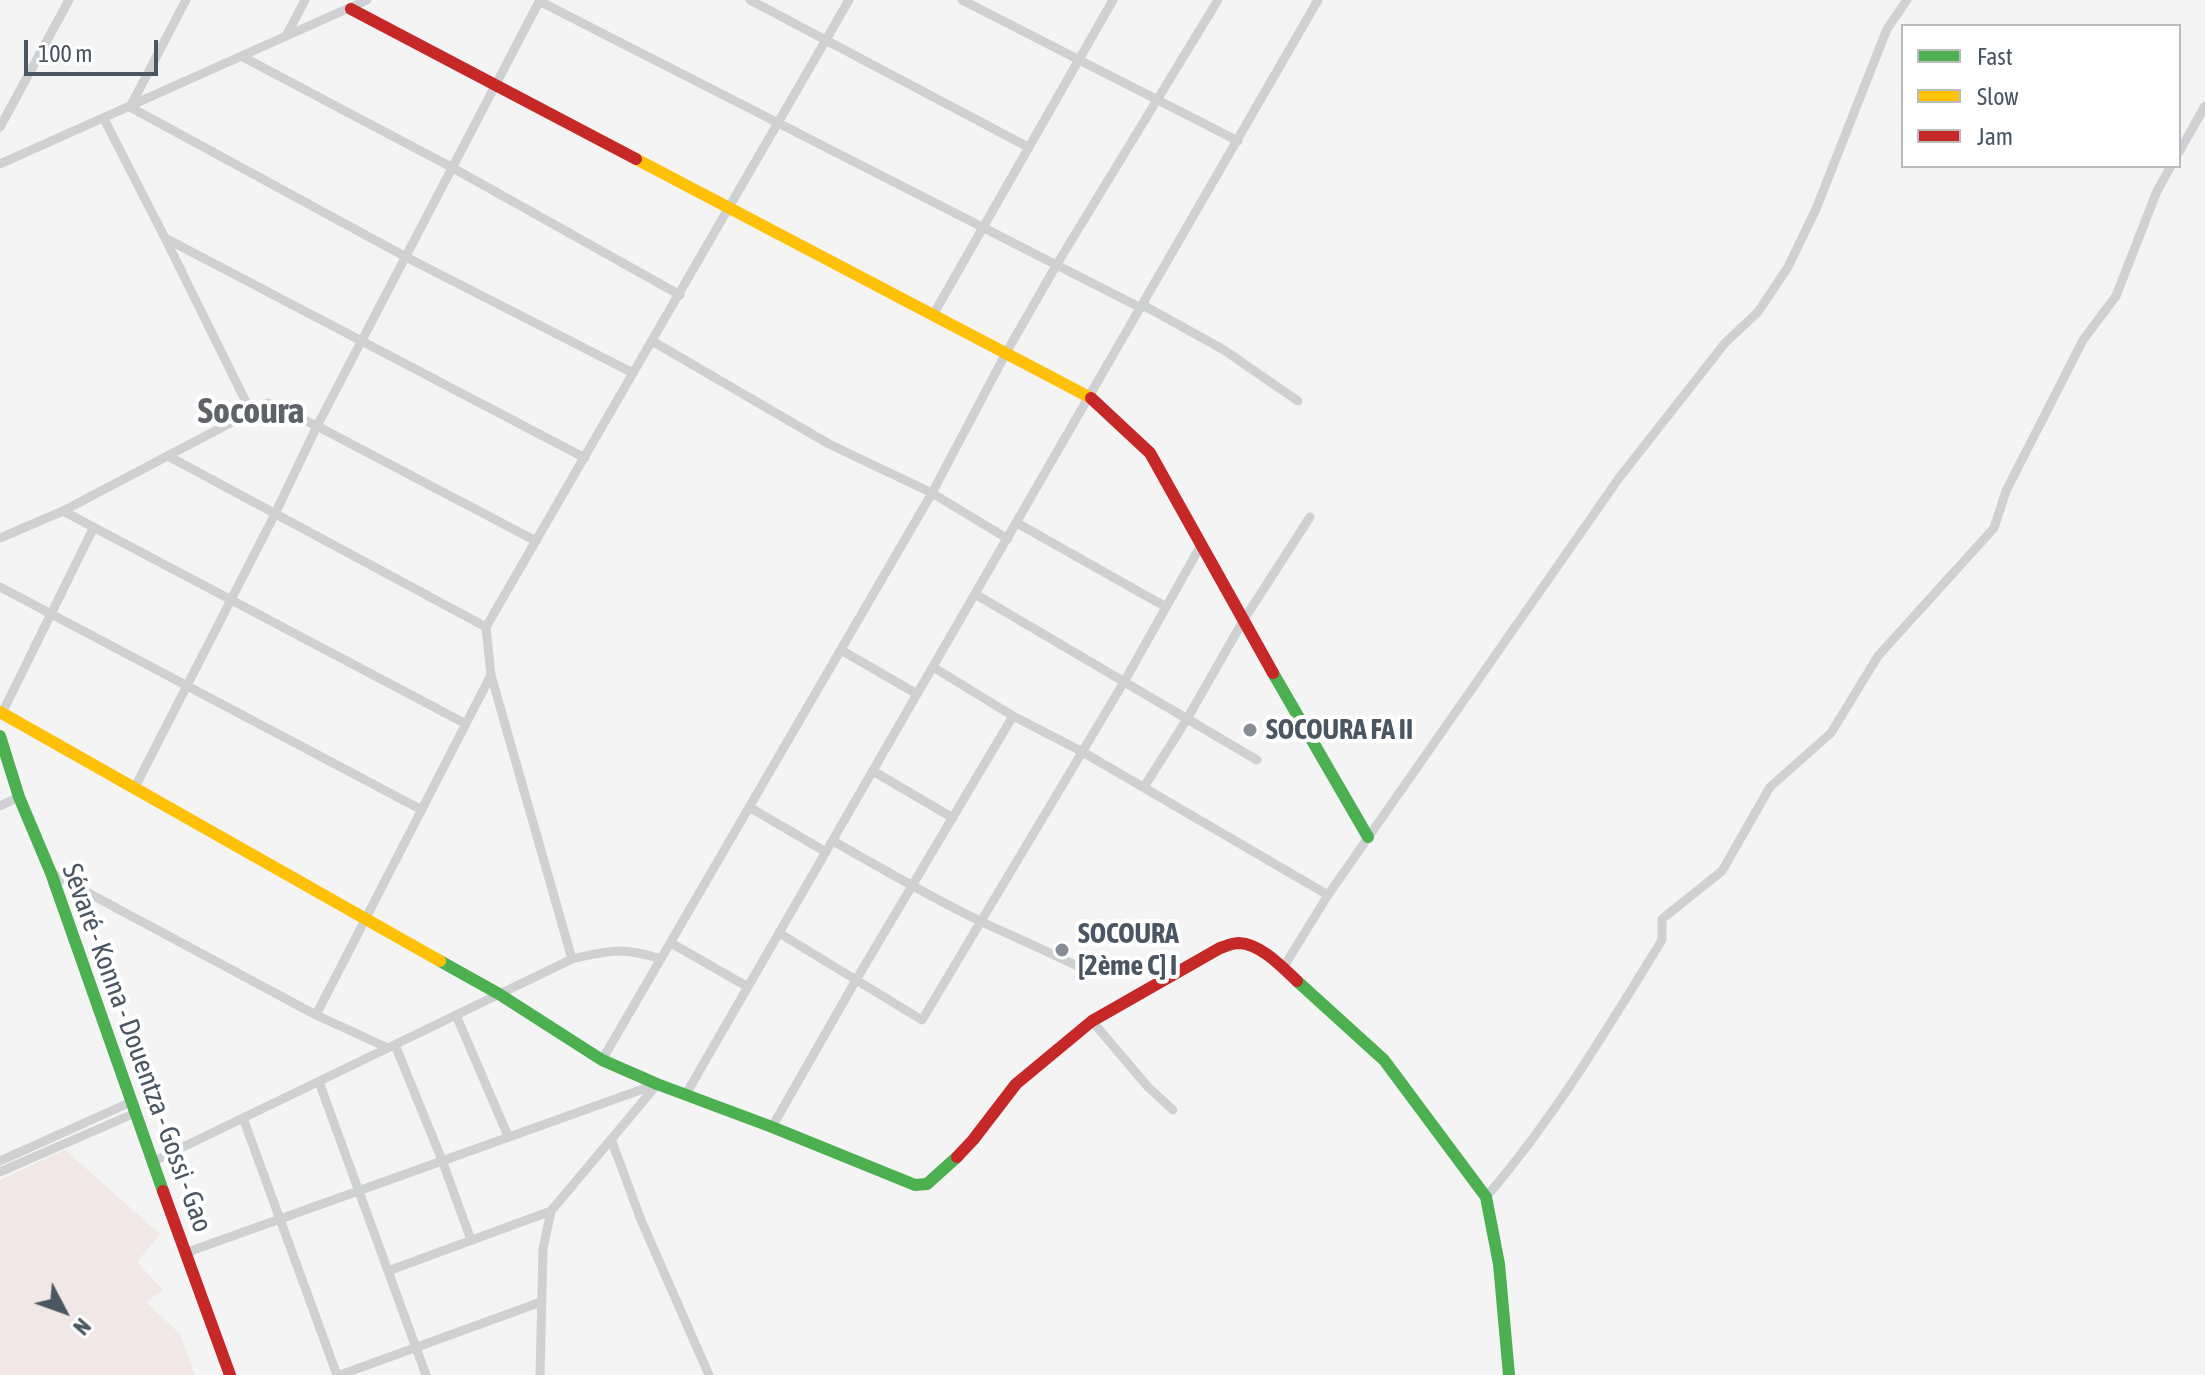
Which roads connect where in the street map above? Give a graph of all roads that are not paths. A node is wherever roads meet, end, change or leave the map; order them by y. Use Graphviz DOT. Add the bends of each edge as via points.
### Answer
graph roads {
  1 [pos="69,0"];
  2 [pos="186,0"];
  3 [pos="305,0"];
  4 [pos="367,0"];
  5 [pos="750,0"];
  6 [pos="849,0"];
  7 [pos="962,0"];
  8 [pos="1113,0"];
  9 [pos="1218,0"];
  10 [pos="1318,0"];
  11 [pos="1907,0"];
  12 [pos="540,1"];
  13 [pos="351,9"];
  14 [pos="286,37"];
  15 [pos="827,40"];
  16 [pos="243,57"];
  17 [pos="1079,60"];
  18 [pos="496,84"];
  19 [pos="1157,99"];
  20 [pos="2205,106"];
  21 [pos="130,107"];
  22 [pos="104,119"];
  23 [pos="778,123"];
  24 [pos="0,127"];
  25 [pos="1238,141"];
  26 [pos="1028,147"];
  27 [pos="2181,148"];
  28 [pos="0,164"];
  29 [pos="453,168"];
  30 [pos="2170,168"];
  31 [pos="729,207"];
  32 [pos="983,227"];
  33 [pos="165,238"];
  34 [pos="406,257"];
  35 [pos="1057,264"];
  36 [pos="680,295"];
  37 [pos="1142,306"];
  38 [pos="933,315"];
  39 [pos="361,340"];
  40 [pos="652,341"];
  41 [pos="1006,353"];
  42 [pos="633,373"];
  43 [pos="1090,397"];
  44 [pos="1298,401"];
  45 [pos="251,412"];
  46 [pos="317,426"];
  47 [pos="168,456"];
  48 [pos="585,458"];
  49 [pos="932,493"];
  50 [pos="63,511"];
  51 [pos="275,514"];
  52 [pos="1310,517"];
  53 [pos="1017,523"];
  54 [pos="94,527"];
  55 [pos="0,538"];
  56 [pos="1008,539"];
  57 [pos="536,541"];
  58 [pos="1201,545"];
  59 [pos="0,587"];
  60 [pos="975,594"];
  61 [pos="231,600"];
  62 [pos="1166,607"];
  63 [pos="51,614"];
  64 [pos="1243,621"];
  65 [pos="486,627"];
  66 [pos="841,650"];
  67 [pos="933,667"];
  68 [pos="491,675"];
  69 [pos="1124,682"];
  70 [pos="187,686"];
  71 [pos="917,694"];
  72 [pos="1,713"];
  73 [pos="1013,716"];
  74 [pos="1187,719"];
  75 [pos="466,724"];
  76 [pos="0,736"];
  77 [pos="1081,751"];
  78 [pos="1257,760"];
  79 [pos="873,771"];
  80 [pos="135,787"];
  81 [pos="1144,787"];
  82 [pos="19,797"];
  83 [pos="0,806"];
  84 [pos="749,807"];
  85 [pos="422,810"];
  86 [pos="953,818"];
  87 [pos="1368,837"];
  88 [pos="833,841"];
  89 [pos="826,852"];
  90 [pos="51,873"];
  91 [pos="913,886"];
  92 [pos="1328,895"];
  93 [pos="366,919"];
  94 [pos="980,921"];
  95 [pos="779,933"];
  96 [pos="671,943"];
  97 [pos="572,959"];
  98 [pos="661,959"];
  99 [pos="1081,968"];
  100 [pos="1283,968"];
  101 [pos="856,980"];
  102 [pos="748,987"];
  103 [pos="499,994"];
  104 [pos="316,1015"];
  105 [pos="456,1015"];
  106 [pos="1092,1021"];
  107 [pos="391,1046"];
  108 [pos="602,1060"];
  109 [pos="319,1082"];
  110 [pos="657,1084"];
  111 [pos="686,1094"];
  112 [pos="133,1108"];
  113 [pos="1173,1110"];
  114 [pos="243,1118"];
  115 [pos="772,1127"];
  116 [pos="508,1136"];
  117 [pos="611,1139"];
  118 [pos="442,1160"];
  119 [pos="0,1161"];
  120 [pos="152,1162"];
  121 [pos="0,1172"];
  122 [pos="359,1190"];
  123 [pos="1486,1197"];
  124 [pos="551,1211"];
  125 [pos="280,1219"];
  126 [pos="471,1240"];
  127 [pos="185,1253"];
  128 [pos="388,1271"];
  129 [pos="541,1302"];
  130 [pos="416,1348"];
  131 [pos="230,1375"];
  132 [pos="338,1375"];
  133 [pos="426,1375"];
  134 [pos="540,1375"];
  135 [pos="709,1375"];
  136 [pos="1509,1375"];
  1 -- 24 [label="street"];
  2 -- 21 [label="street"];
  3 -- 14 [label="street"];
  4 -- 13 [label="street"];
  5 -- 15 [label="street"];
  6 -- 15 [label="street"];
  7 -- 17 [label="street"];
  8 -- 17 [label="street"];
  9 -- 19 [label="street"];
  10 -- 25 [label="street"];
  11 -- 87 [label="street" via="1887,29 1788,267 1758,312 1725,343 1619,478"];
  12 -- 18 [label="street"];
  12 -- 23 [label="street"];
  13 -- 14 [label="street"];
  13 -- 18 [label="street"];
  14 -- 16 [label="street"];
  15 -- 23 [label="street"];
  15 -- 26 [label="street"];
  16 -- 21 [label="street"];
  16 -- 29 [label="street"];
  17 -- 19 [label="street"];
  17 -- 26 [label="street"];
  18 -- 29 [label="street"];
  18 -- 31 [label="street"];
  19 -- 25 [label="street"];
  19 -- 35 [label="street"];
  20 -- 27 [label="street"];
  21 -- 22 [label="street"];
  21 -- 34 [label="street"];
  22 -- 28 [label="street"];
  22 -- 33 [label="street"];
  23 -- 31 [label="street"];
  23 -- 32 [label="street"];
  25 -- 37 [label="street"];
  26 -- 32 [label="street"];
  29 -- 34 [label="street"];
  29 -- 36 [label="street"];
  30 -- 123 [label="street" via="2116,296 2083,340 2006,491 1994,528 1878,656 1831,733 1770,787 1722,871 1662,919 1662,940 1574,1081"];
  31 -- 36 [label="street"];
  31 -- 38 [label="street"];
  32 -- 35 [label="street"];
  32 -- 38 [label="street"];
  33 -- 39 [label="street"];
  33 -- 45 [label="street"];
  34 -- 39 [label="street"];
  34 -- 42 [label="street"];
  35 -- 37 [label="street"];
  35 -- 41 [label="street"];
  36 -- 40 [label="street"];
  37 -- 43 [label="street"];
  37 -- 44 [label="street" via="1224,350"];
  38 -- 41 [label="street"];
  39 -- 46 [label="street"];
  39 -- 48 [label="street"];
  40 -- 42 [label="street"];
  40 -- 49 [label="street" via="829,444"];
  41 -- 43 [label="street"];
  41 -- 49 [label="street"];
  42 -- 48 [label="street"];
  43 -- 53 [label="street"];
  43 -- 58 [label="street" via="1150,453"];
  45 -- 46 [label="street" via="268,403"];
  45 -- 47 [label="street"];
  46 -- 51 [label="street"];
  46 -- 57 [label="street"];
  47 -- 50 [label="street"];
  47 -- 51 [label="street"];
  48 -- 57 [label="street"];
  49 -- 56 [label="street"];
  49 -- 66 [label="street"];
  50 -- 54 [label="street"];
  50 -- 55 [label="street"];
  51 -- 61 [label="street"];
  51 -- 65 [label="street"];
  52 -- 64 [label="street"];
  53 -- 56 [label="street"];
  53 -- 62 [label="street"];
  54 -- 61 [label="street"];
  54 -- 63 [label="street"];
  56 -- 60 [label="street"];
  57 -- 65 [label="street"];
  58 -- 62 [label="street"];
  58 -- 64 [label="street"];
  59 -- 63 [label="street"];
  60 -- 67 [label="street"];
  60 -- 69 [label="street"];
  61 -- 70 [label="street"];
  61 -- 75 [label="street"];
  62 -- 69 [label="street"];
  63 -- 70 [label="street"];
  63 -- 72 [label="street"];
  64 -- 74 [label="street"];
  64 -- 87 [label="street"];
  65 -- 68 [label="street"];
  66 -- 71 [label="street"];
  66 -- 84 [label="street"];
  67 -- 71 [label="street"];
  67 -- 73 [label="street"];
  68 -- 75 [label="street"];
  68 -- 97 [label="street"];
  69 -- 74 [label="street"];
  69 -- 77 [label="street"];
  70 -- 80 [label="street"];
  70 -- 85 [label="street"];
  71 -- 79 [label="street"];
  72 -- 80 [label="street"];
  73 -- 77 [label="street"];
  73 -- 86 [label="street"];
  74 -- 78 [label="street"];
  74 -- 81 [label="street"];
  75 -- 85 [label="street"];
  76 -- 82 [label="street, Sévaré - Konna - Douentza - Gossi - Gao"];
  77 -- 81 [label="street"];
  77 -- 94 [label="street"];
  79 -- 86 [label="street"];
  79 -- 88 [label="street"];
  80 -- 93 [label="street"];
  81 -- 92 [label="street"];
  82 -- 83 [label="street"];
  82 -- 90 [label="street, Sévaré - Konna - Douentza - Gossi - Gao"];
  84 -- 89 [label="street"];
  84 -- 96 [label="street"];
  85 -- 93 [label="street"];
  86 -- 91 [label="street"];
  87 -- 92 [label="street"];
  88 -- 89 [label="street"];
  88 -- 91 [label="street"];
  89 -- 95 [label="street"];
  90 -- 104 [label="street"];
  90 -- 112 [label="street, Sévaré - Konna - Douentza - Gossi - Gao"];
  91 -- 94 [label="street"];
  91 -- 101 [label="street"];
  92 -- 100 [label="street"];
  93 -- 103 [label="street"];
  93 -- 104 [label="street"];
  94 -- 99 [label="street"];
  94 -- 101 [label="street" via="922,1020"];
  95 -- 101 [label="street"];
  95 -- 102 [label="street"];
  96 -- 98 [label="street"];
  96 -- 102 [label="street"];
  97 -- 98 [label="street" via="613,950"];
  97 -- 103 [label="street"];
  98 -- 108 [label="street"];
  100 -- 106 [label="street" via="1261,951 1236,943"];
  100 -- 123 [label="street" via="1391,1068"];
  101 -- 115 [label="street"];
  102 -- 111 [label="street"];
  103 -- 105 [label="street"];
  103 -- 108 [label="street"];
  104 -- 107 [label="street"];
  105 -- 107 [label="street"];
  105 -- 116 [label="street"];
  106 -- 113 [label="street"];
  106 -- 115 [label="street" via="1016,1084 973,1140 927,1184 915,1185"];
  107 -- 109 [label="street"];
  107 -- 118 [label="street"];
  108 -- 110 [label="street"];
  109 -- 114 [label="street"];
  109 -- 122 [label="street"];
  110 -- 111 [label="street"];
  110 -- 116 [label="street"];
  110 -- 117 [label="street"];
  111 -- 115 [label="street"];
  112 -- 119 [label="street"];
  112 -- 120 [label="street, Sévaré - Konna - Douentza - Gossi - Gao"];
  112 -- 121 [label="street"];
  114 -- 120 [label="street"];
  114 -- 125 [label="street"];
  116 -- 118 [label="street"];
  117 -- 124 [label="street"];
  117 -- 135 [label="street"];
  118 -- 122 [label="street"];
  118 -- 126 [label="street"];
  120 -- 127 [label="street, Sévaré - Konna - Douentza - Gossi - Gao"];
  122 -- 125 [label="street"];
  122 -- 128 [label="street"];
  123 -- 136 [label="street" via="1499,1264"];
  124 -- 126 [label="street"];
  124 -- 129 [label="street"];
  125 -- 127 [label="street"];
  125 -- 132 [label="street"];
  126 -- 128 [label="street"];
  127 -- 131 [label="street, Sévaré - Konna - Douentza - Gossi - Gao"];
  128 -- 130 [label="street"];
  129 -- 130 [label="street"];
  129 -- 134 [label="street"];
  130 -- 132 [label="street"];
  130 -- 133 [label="street"];
}
